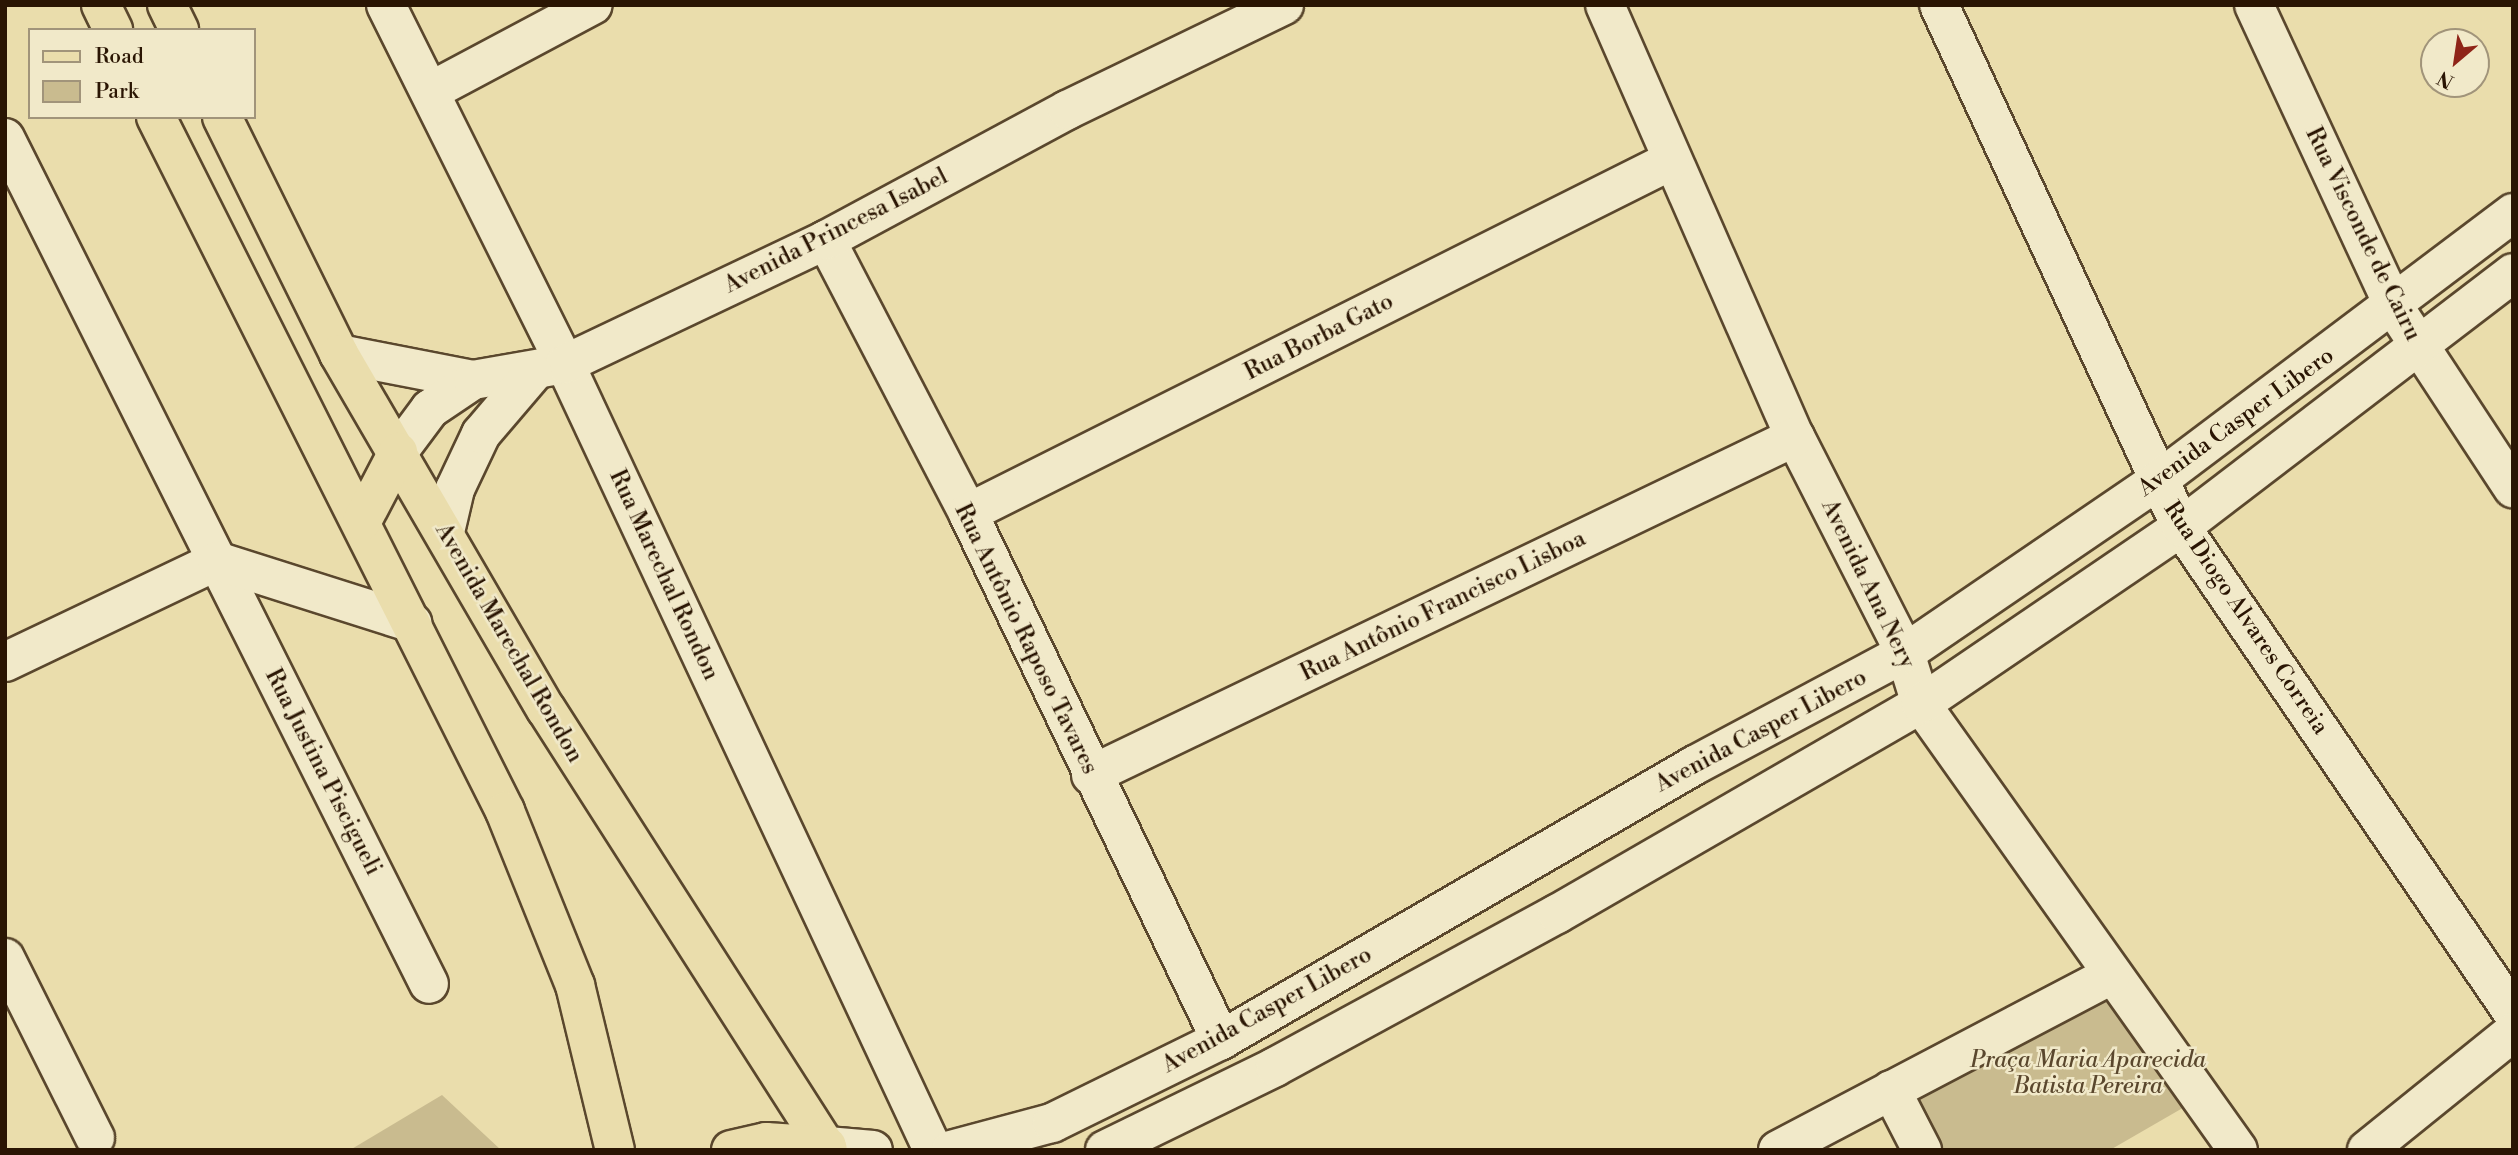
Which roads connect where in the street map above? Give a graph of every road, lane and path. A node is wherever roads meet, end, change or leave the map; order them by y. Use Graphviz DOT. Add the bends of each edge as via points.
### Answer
graph roads {
  1 [pos="101,5"];
  2 [pos="167,5"];
  3 [pos="386,5"];
  4 [pos="593,5"];
  5 [pos="1605,5"];
  6 [pos="1938,5"];
  7 [pos="2254,5"];
  8 [pos="1269,8"];
  9 [pos="112,28"];
  10 [pos="178,28"];
  11 [pos="431,91"];
  12 [pos="157,119"];
  13 [pos="223,119"];
  14 [pos="5,138"];
  15 [pos="1670,161"];
  16 [pos="2513,213"];
  17 [pos="826,240"];
  18 [pos="2513,273"];
  19 [pos="2394,307"];
  20 [pos="2420,348"];
  21 [pos="339,354"];
  22 [pos="549,368"];
  23 [pos="473,380"];
  24 [pos="1794,437"];
  25 [pos="398,452"];
  26 [pos="2156,482"];
  27 [pos="2513,488"];
  28 [pos="968,513"];
  29 [pos="362,521"];
  30 [pos="2181,527"];
  31 [pos="445,532"];
  32 [pos="217,561"];
  33 [pos="412,623"];
  34 [pos="1905,653"];
  35 [pos="5,662"];
  36 [pos="1921,704"];
  37 [pos="1091,775"];
  38 [pos="5,958"];
  39 [pos="2111,975"];
  40 [pos="429,984"];
  41 [pos="2513,1013"];
  42 [pos="2513,1031"];
  43 [pos="1221,1040"];
  44 [pos="1891,1090"];
  45 [pos="95,1138"];
  46 [pos="827,1148"];
  47 [pos="615,1150"];
  48 [pos="732,1150"];
  49 [pos="873,1150"];
  50 [pos="933,1150"];
  51 [pos="951,1150"];
  52 [pos="1105,1150"];
  53 [pos="1778,1150"];
  54 [pos="1922,1150"];
  55 [pos="2238,1150"];
  56 [pos="2367,1150"];
  1 -- 9 [label="main road"];
  2 -- 10 [label="main road"];
  3 -- 11 [label="street, Rua Marechal Rondon"];
  4 -- 11 [label="street"];
  5 -- 15 [label="street, Avenida Ana Nery"];
  6 -- 26 [label="street, Rua Diogo Alvares Correia"];
  7 -- 19 [label="street, Rua Visconde de Cairu"];
  8 -- 17 [label="street, Avenida Princesa Isabel"];
  11 -- 22 [label="street, Rua Marechal Rondon"];
  12 -- 29 [label="main road" via="312,432"];
  13 -- 21 [label="main road, Avenida Marechal Rondon"];
  14 -- 32 [label="street, Rua Justina Piscigueli"];
  15 -- 24 [label="street, Avenida Ana Nery"];
  15 -- 28 [label="street, Rua Borba Gato"];
  16 -- 19 [label="street, Avenida Casper Libero"];
  17 -- 22 [label="street, Avenida Princesa Isabel"];
  17 -- 28 [label="street, Rua Antônio Raposo Tavares"];
  18 -- 20 [label="street"];
  19 -- 20 [label="street, Rua Visconde de Cairu"];
  19 -- 26 [label="street, Avenida Casper Libero"];
  20 -- 27 [label="street, Rua Visconde de Cairu"];
  20 -- 30 [label="street"];
  21 -- 23 [label="street"];
  21 -- 25 [label="main road, Avenida Marechal Rondon"];
  22 -- 23 [label="street, Avenida Princesa Isabel"];
  22 -- 31 [label="street" via="481,434 455,489"];
  22 -- 50 [label="street, Rua Marechal Rondon"];
  23 -- 25 [label="street, Avenida Princesa Isabel" via="429,409"];
  24 -- 34 [label="street, Avenida Ana Nery"];
  24 -- 37 [label="street, Rua Antônio Francisco Lisboa"];
  25 -- 29 [label="main road"];
  25 -- 31 [label="main road, Avenida Marechal Rondon"];
  26 -- 30 [label="street, Rua Diogo Alvares Correia"];
  26 -- 34 [label="street, Avenida Casper Libero"];
  28 -- 37 [label="street, Rua Antônio Raposo Tavares"];
  29 -- 33 [label="main road"];
  30 -- 36 [label="street"];
  30 -- 41 [label="street, Rua Diogo Alvares Correia"];
  31 -- 46 [label="main road, Avenida Marechal Rondon" via="545,709"];
  32 -- 33 [label="street"];
  32 -- 35 [label="street"];
  32 -- 40 [label="street, Rua Justina Piscigueli"];
  33 -- 47 [label="main road" via="505,811 575,985"];
  34 -- 36 [label="street, Avenida Ana Nery"];
  34 -- 43 [label="street, Avenida Casper Libero" via="1695,765"];
  36 -- 39 [label="street, Avenida Ana Nery"];
  36 -- 52 [label="street" via="1558,914 1275,1067"];
  37 -- 43 [label="street, Rua Antônio Raposo Tavares"];
  38 -- 45 [label="street"];
  39 -- 44 [label="street"];
  39 -- 55 [label="street, Avenida Ana Nery"];
  42 -- 56 [label="street"];
  43 -- 51 [label="street, Avenida Casper Libero" via="1052,1123"];
  44 -- 53 [label="street"];
  44 -- 54 [label="street"];
  46 -- 48 [label="main road" via="766,1142"];
  46 -- 49 [label="street"];
}
